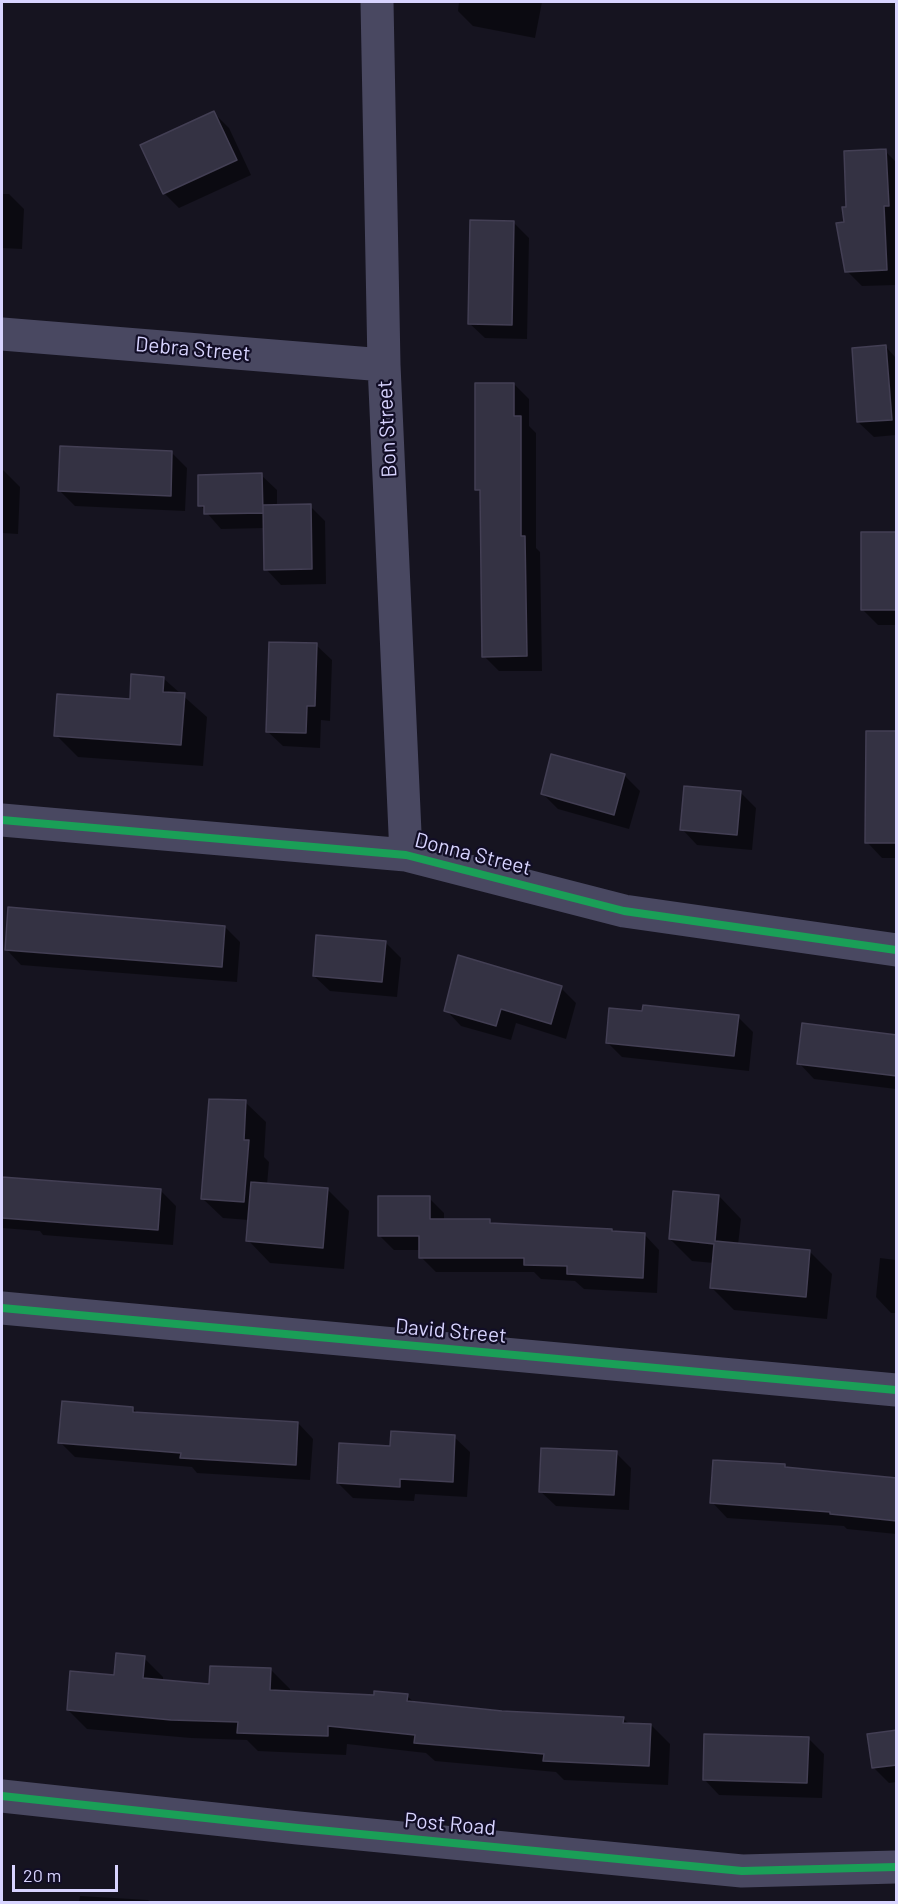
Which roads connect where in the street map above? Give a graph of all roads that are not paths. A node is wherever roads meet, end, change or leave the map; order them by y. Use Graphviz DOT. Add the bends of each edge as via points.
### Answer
graph roads {
  1 [pos="377,2"];
  2 [pos="2,334"];
  3 [pos="384,365"];
  4 [pos="2,820"];
  5 [pos="406,855"];
  6 [pos="897,950"];
  7 [pos="2,1308"];
  8 [pos="897,1390"];
  9 [pos="2,1796"];
  10 [pos="897,1867"];
  1 -- 3 [label="street, Bon Street"];
  2 -- 3 [label="street, Debra Street"];
  3 -- 5 [label="street, Bon Street"];
  4 -- 5 [label="street, Donna Street"];
  5 -- 6 [label="street, Donna Street" via="624,911"];
  7 -- 8 [label="street, David Street"];
  9 -- 10 [label="street, Post Road" via="742,1871"];
}
